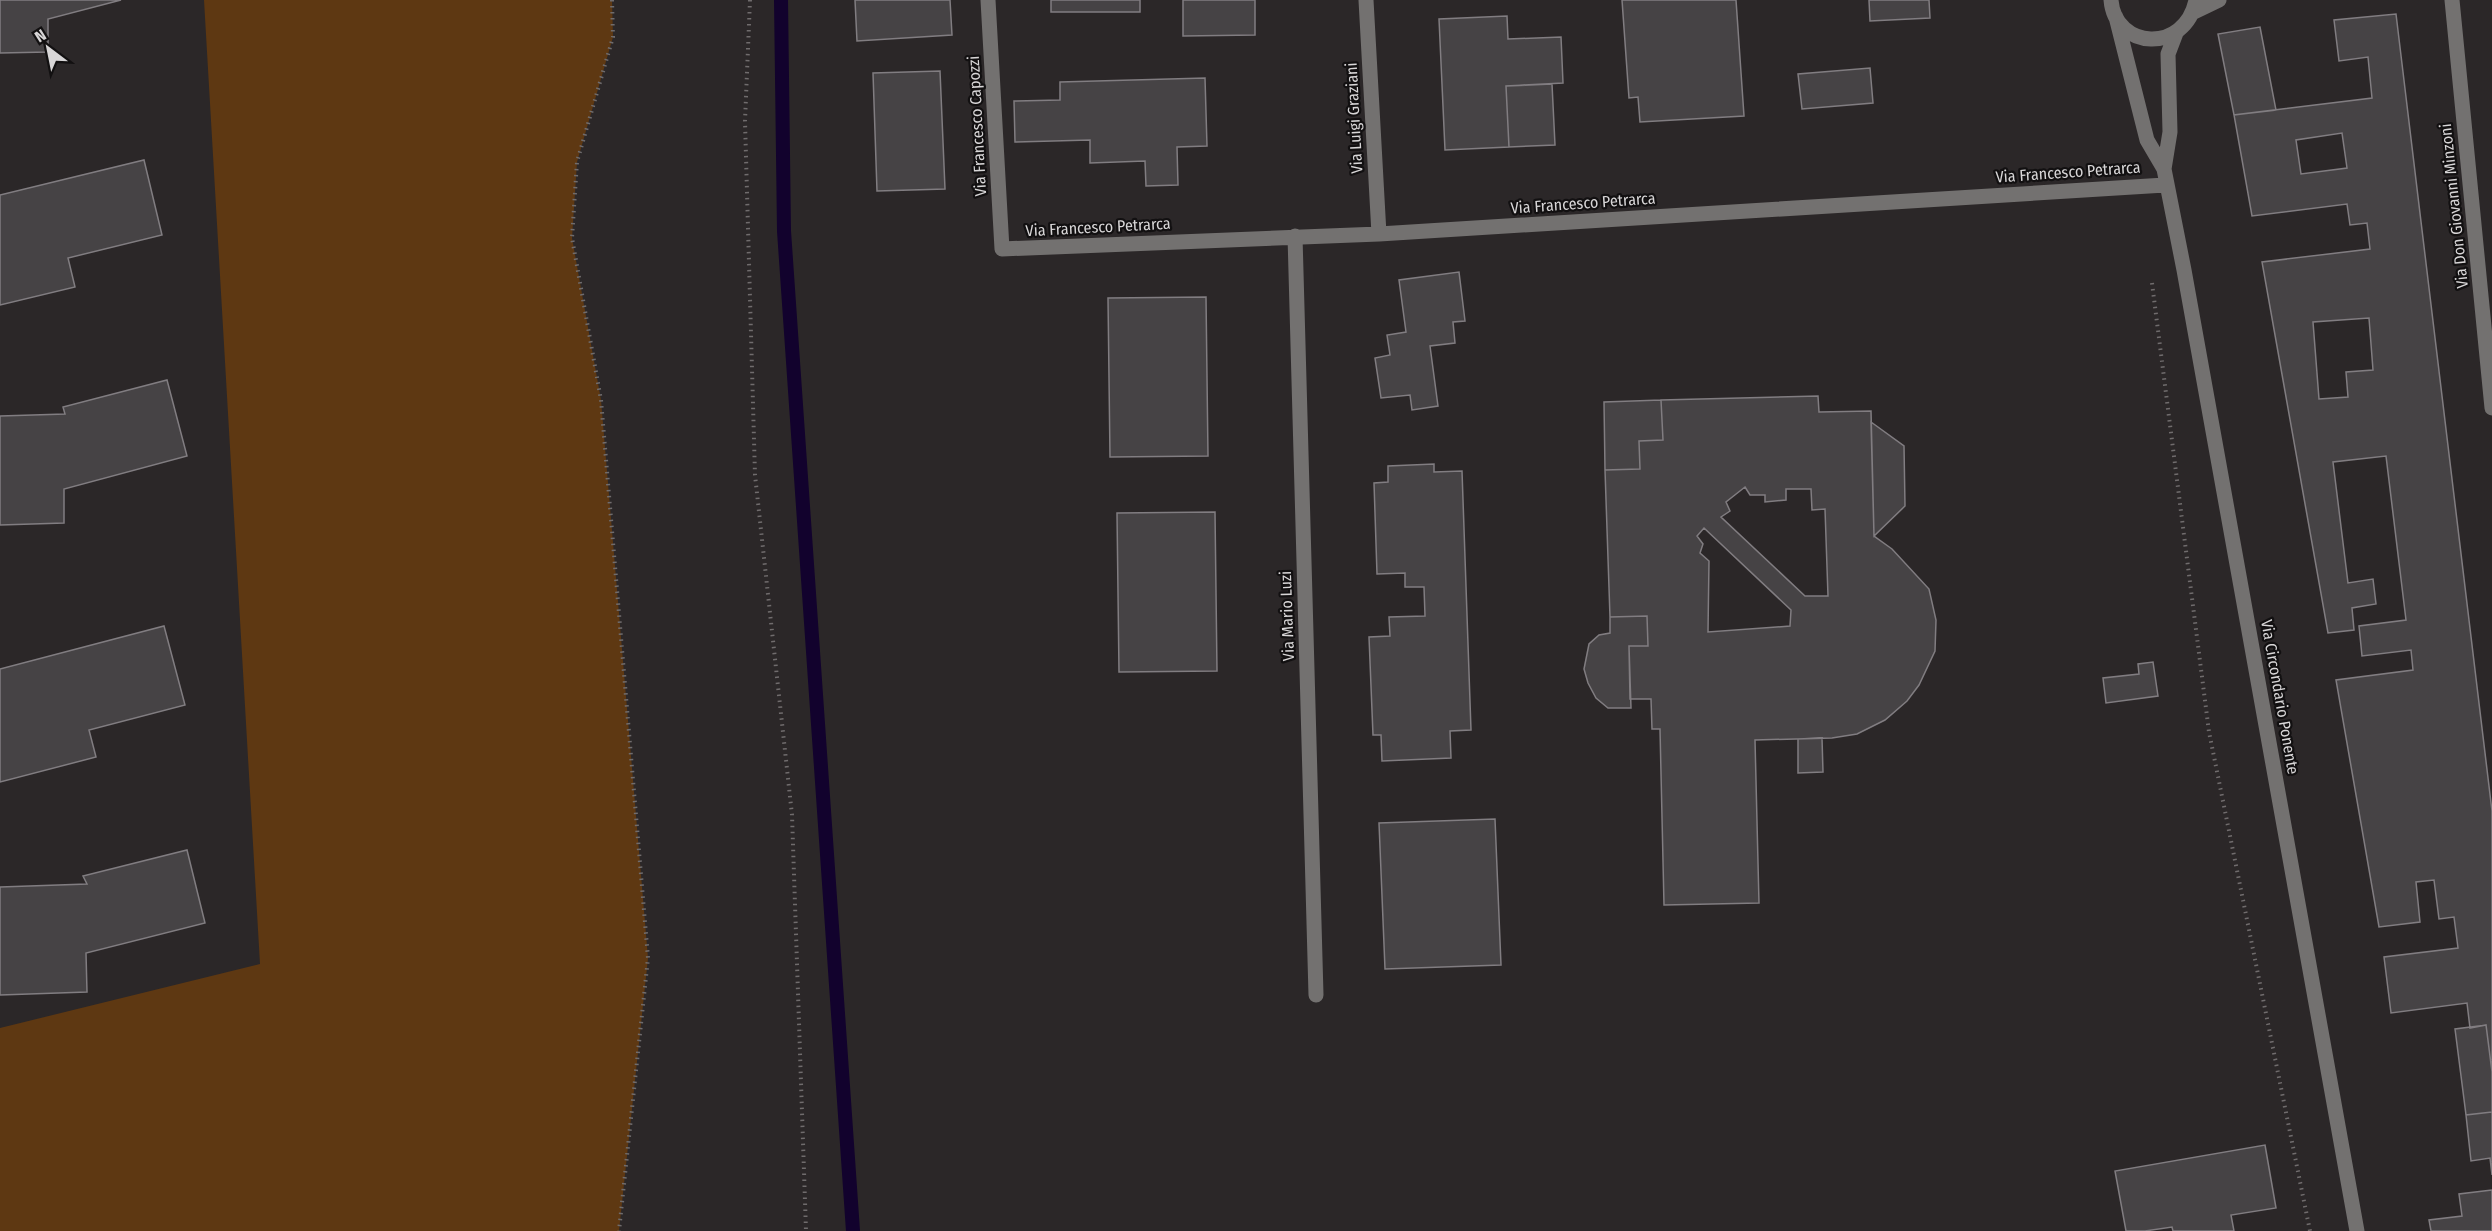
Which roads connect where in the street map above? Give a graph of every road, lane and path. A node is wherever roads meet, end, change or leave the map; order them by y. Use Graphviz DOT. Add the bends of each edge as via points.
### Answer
graph roads {
  1 [pos="612,0"];
  2 [pos="750,0"];
  3 [pos="988,0"];
  4 [pos="1366,0"];
  5 [pos="2111,0"];
  6 [pos="2218,0"];
  7 [pos="2452,0"];
  8 [pos="2195,6"];
  9 [pos="2116,17"];
  10 [pos="2176,33"];
  11 [pos="2164,177"];
  12 [pos="1379,234"];
  13 [pos="1295,236"];
  14 [pos="1002,249"];
  15 [pos="2152,278"];
  16 [pos="2492,408"];
  17 [pos="1316,995"];
  18 [pos="619,1231"];
  19 [pos="806,1231"];
  20 [pos="2310,1231"];
  21 [pos="2357,1231"];
  1 -- 18 [label="path" via="613,37 577,162 572,238 601,400 648,958"];
  2 -- 19 [label="path" via="745,121 755,475 792,815"];
  3 -- 14 [label="street, Via Francesco Capozzi"];
  4 -- 12 [label="street, Via Luigi Graziani"];
  5 -- 9 [label="street, Via Circondario Ponente"];
  6 -- 8 [label="street"];
  7 -- 16 [label="street, Via Don Giovanni Minzoni"];
  8 -- 10 [label="street"];
  9 -- 10 [label="street" via="2136,36 2163,39"];
  9 -- 11 [label="street, Via Circondario Ponente" via="2147,140"];
  10 -- 11 [label="street, Via Circondario Ponente" via="2168,54 2170,132"];
  11 -- 12 [label="street, Via Francesco Petrarca"];
  11 -- 21 [label="street, Via Circondario Ponente"];
  12 -- 13 [label="street, Via Francesco Petrarca"];
  13 -- 14 [label="street, Via Francesco Petrarca"];
  13 -- 17 [label="street, Via Mario Luzi"];
  15 -- 20 [label="path" via="2209,732"];
}
